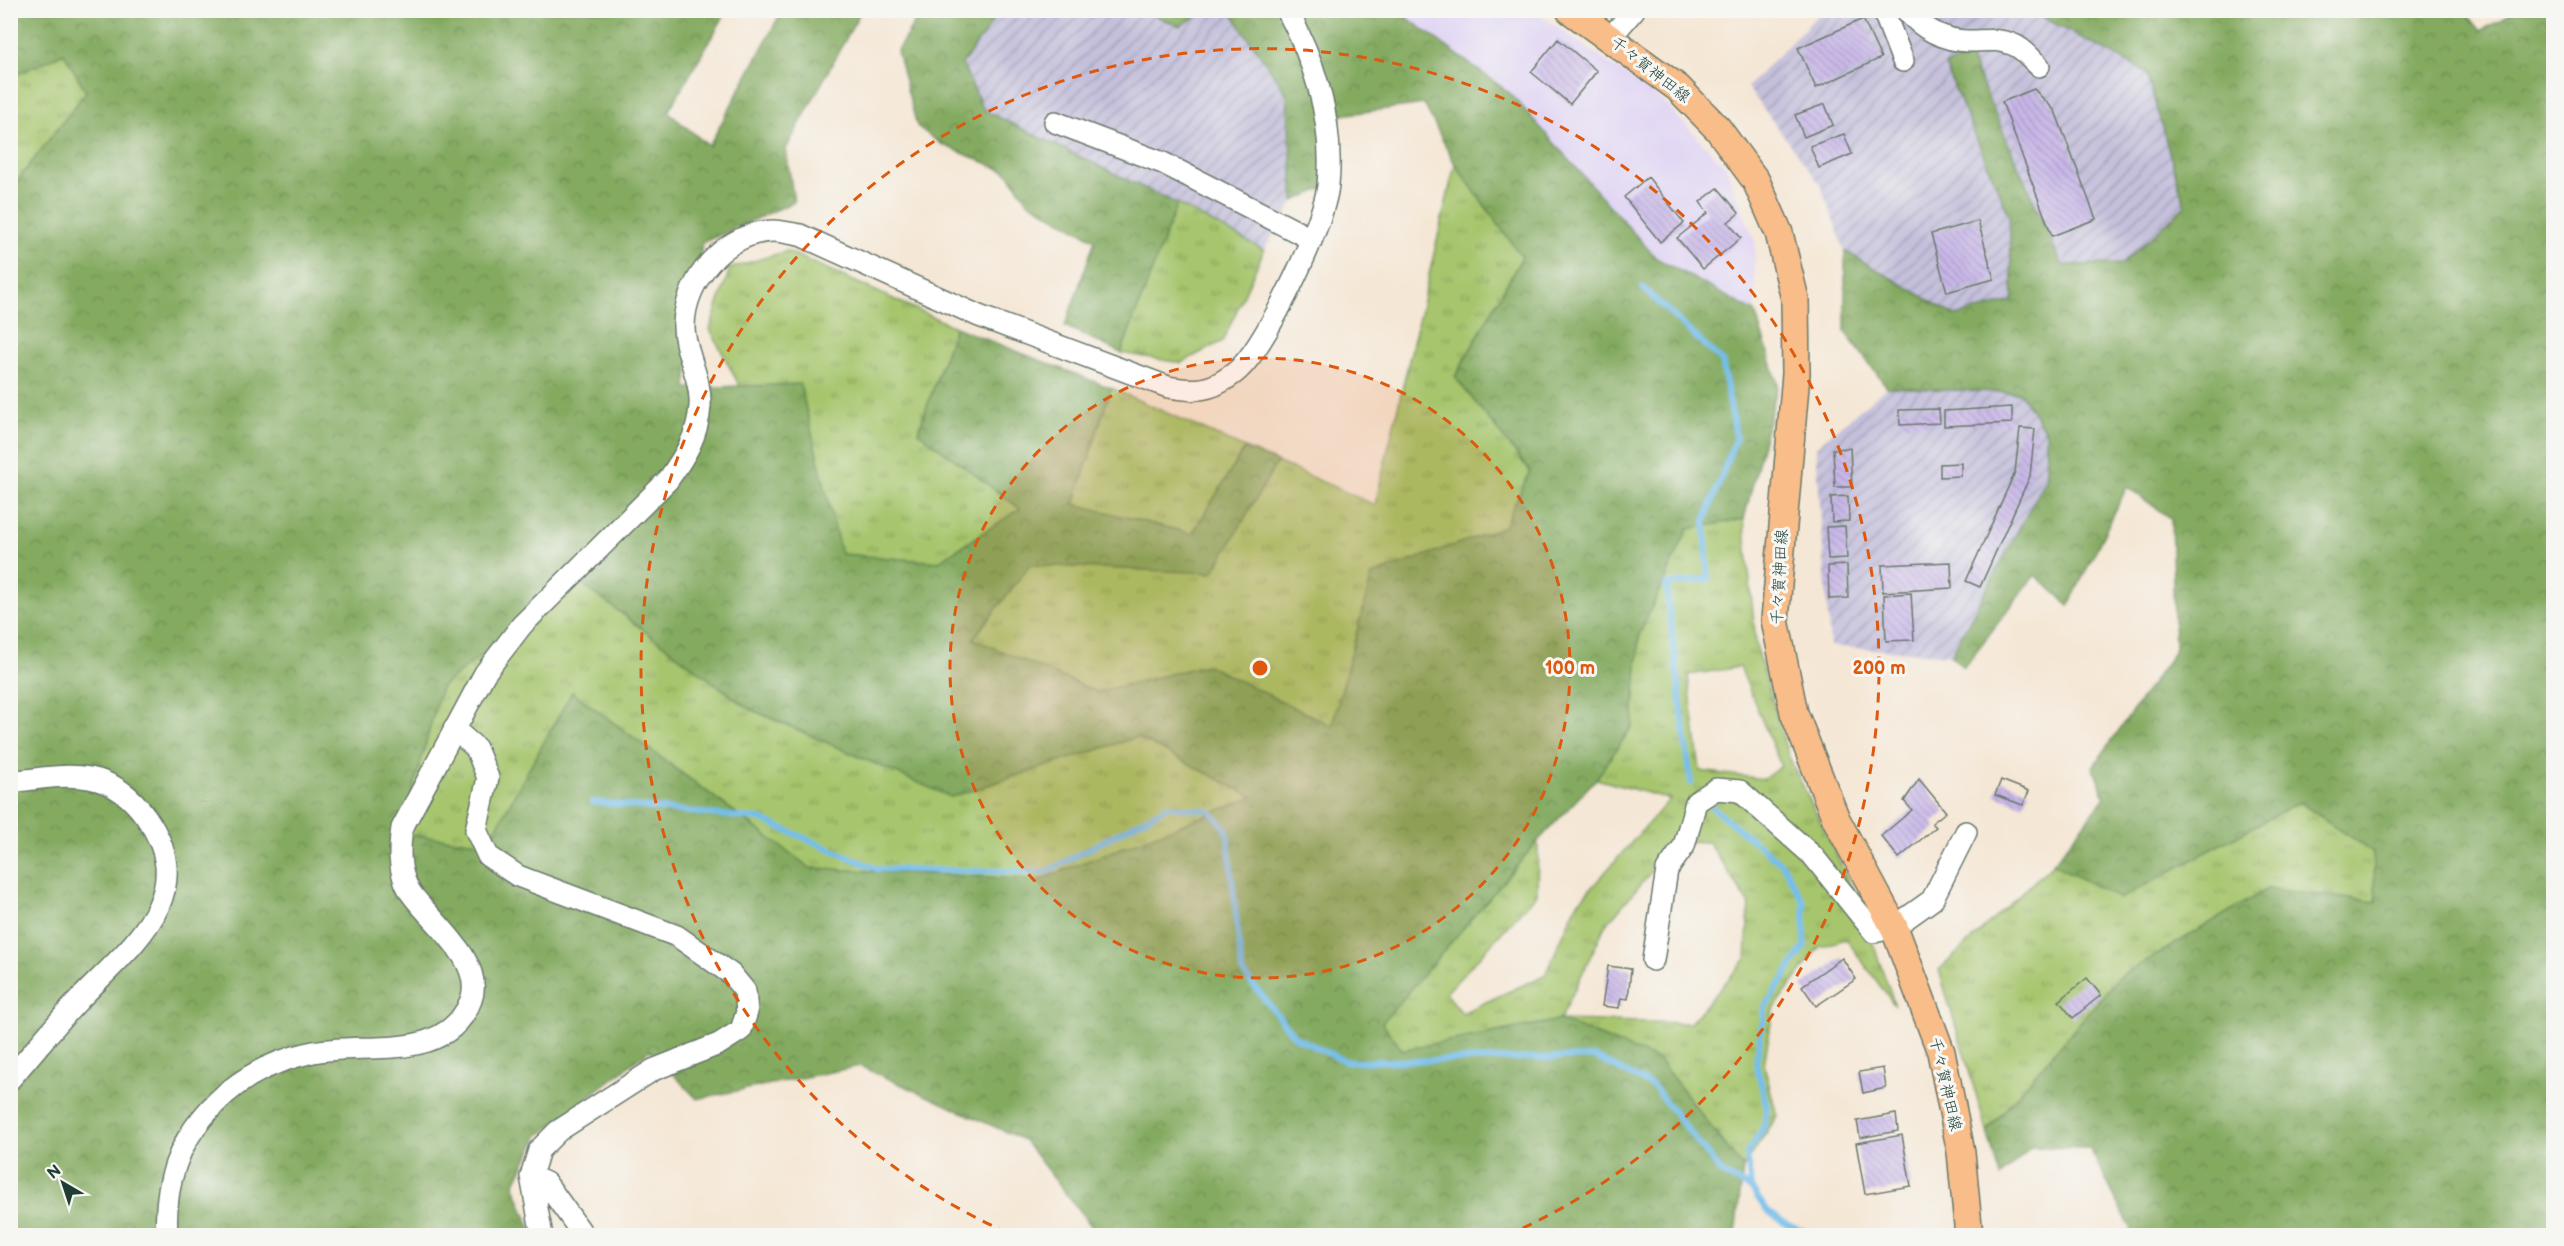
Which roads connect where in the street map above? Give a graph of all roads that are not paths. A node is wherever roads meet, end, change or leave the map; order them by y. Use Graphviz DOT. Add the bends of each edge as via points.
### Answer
graph roads {
  1 [pos="1287,10"];
  2 [pos="1570,10"];
  3 [pos="1634,10"];
  4 [pos="1883,10"];
  5 [pos="1906,10"];
  6 [pos="1610,38"];
  7 [pos="1903,61"];
  8 [pos="2039,66"];
  9 [pos="1055,122"];
  10 [pos="1311,239"];
  11 [pos="454,729"];
  12 [pos="10,782"];
  13 [pos="1966,832"];
  14 [pos="1894,927"];
  15 [pos="1653,960"];
  16 [pos="10,1080"];
  17 [pos="531,1176"];
  18 [pos="167,1236"];
  19 [pos="542,1236"];
  20 [pos="584,1236"];
  21 [pos="1969,1236"];
  1 -- 10 [label="street" via="1306,47 1326,115 1328,186"];
  2 -- 6 [label="main road, 千々賀神田線"];
  3 -- 6 [label="street"];
  4 -- 7 [label="street"];
  5 -- 8 [label="street" via="1938,35 2017,45"];
  6 -- 14 [label="main road, 千々賀神田線" via="1678,88 1718,129 1756,181 1779,233 1795,299 1796,374 1775,620 1794,713 1836,819"];
  9 -- 10 [label="street" via="1163,163"];
  10 -- 11 [label="street" via="1268,329 1243,366 1221,382 1197,391 1168,387 979,316 801,235 772,231 740,239 716,256 698,277 687,301 683,327 700,403 697,430 688,452 668,480 522,625 486,673"];
  11 -- 17 [label="street" via="476,748 488,778 476,830 488,856 518,876 677,936 731,974 745,991 747,1012 741,1030 719,1044 654,1070 558,1131 539,1150"];
  11 -- 18 [label="street" via="402,828 398,856 409,889 459,947 471,973 472,998 459,1022 438,1039 413,1045 310,1052 259,1069 222,1095 187,1136 173,1170 165,1209"];
  12 -- 16 [label="street" via="67,775 95,778 122,790 156,831 168,861 167,886 159,911"];
  13 -- 14 [label="street" via="1932,900"];
  14 -- 15 [label="street" via="1874,932 1813,856 1740,791 1716,789 1696,802 1684,846 1667,870"];
  14 -- 21 [label="main road, 千々賀神田線" via="1941,1052 1961,1152"];
  17 -- 19 [label="street"];
  17 -- 20 [label="street" via="546,1183"];
}
